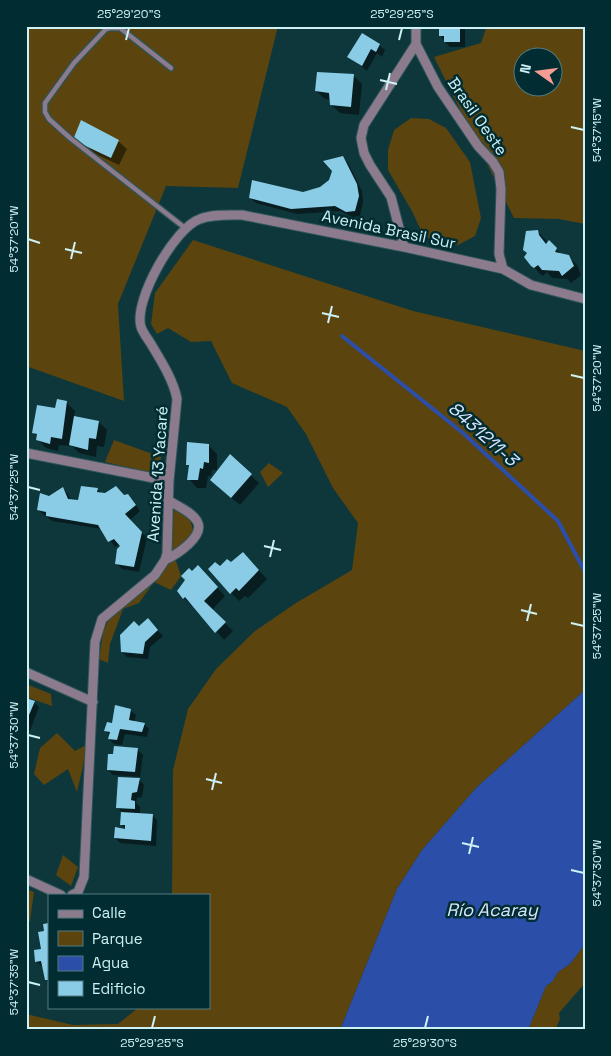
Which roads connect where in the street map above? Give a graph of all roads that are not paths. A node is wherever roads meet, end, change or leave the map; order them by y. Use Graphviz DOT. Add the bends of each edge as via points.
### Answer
graph roads {
  1 [pos="416,26"];
  2 [pos="416,44"];
  3 [pos="171,68"];
  4 [pos="185,228"];
  5 [pos="404,246"];
  6 [pos="503,269"];
  7 [pos="585,299"];
  8 [pos="26,454"];
  9 [pos="169,481"];
  10 [pos="168,500"];
  11 [pos="165,560"];
  12 [pos="26,672"];
  13 [pos="93,702"];
  14 [pos="26,879"];
  15 [pos="75,893"];
  16 [pos="60,894"];
  1 -- 2 [label="street, Brasil Oeste"];
  2 -- 5 [label="street" via="364,125 361,138 370,165 391,197"];
  2 -- 6 [label="street, Brasil Oeste" via="438,87 498,172 501,189 499,254"];
  3 -- 4 [label="lane" via="120,28 106,29 74,63 45,103 45,112 70,138"];
  4 -- 5 [label="street, Avenida Brasil Sur" via="200,219 242,215"];
  4 -- 9 [label="street, Avenida 13 Yacaré" via="154,273 140,316 141,328 165,367 177,399"];
  5 -- 6 [label="street, Avenida Brasil Sur"];
  6 -- 7 [label="street, Avenida Brasil Sur" via="531,285"];
  8 -- 9 [label="street"];
  9 -- 10 [label="street, Avenida 13 Yacaré"];
  10 -- 11 [label="street, Avenida 13 Yacaré"];
  10 -- 11 [label="street" via="192,516 199,528 193,539"];
  11 -- 13 [label="street, Avenida 13 Yacaré" via="155,575 102,619 95,642"];
  12 -- 13 [label="street"];
  13 -- 15 [label="street, Avenida 13 Yacaré" via="84,878"];
  14 -- 16 [label="street"];
}
